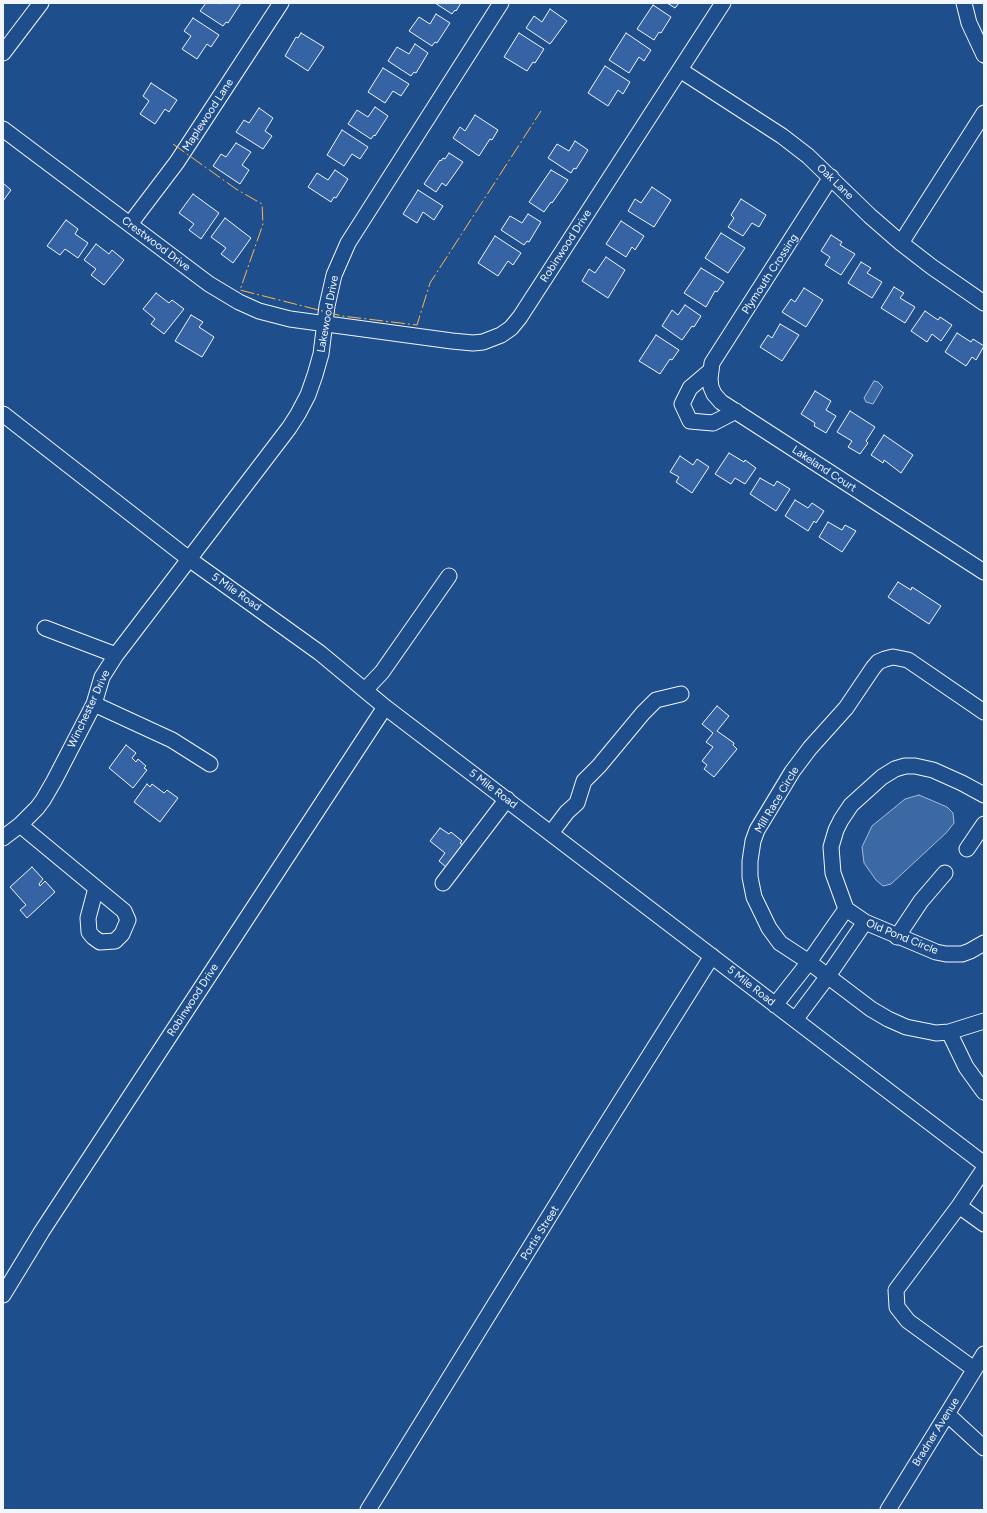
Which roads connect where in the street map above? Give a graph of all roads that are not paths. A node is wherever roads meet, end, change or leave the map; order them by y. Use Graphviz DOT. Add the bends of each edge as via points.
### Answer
graph roads {
  1 [pos="41,3"];
  2 [pos="281,3"];
  3 [pos="501,3"];
  4 [pos="722,3"];
  5 [pos="964,3"];
  6 [pos="3,53"];
  7 [pos="984,55"];
  8 [pos="680,70"];
  9 [pos="984,113"];
  10 [pos="3,129"];
  11 [pos="831,178"];
  12 [pos="130,224"];
  13 [pos="901,243"];
  14 [pos="984,303"];
  15 [pos="325,324"];
  16 [pos="710,371"];
  17 [pos="736,411"];
  18 [pos="3,414"];
  19 [pos="189,559"];
  20 [pos="984,572"];
  21 [pos="449,576"];
  22 [pos="45,628"];
  23 [pos="116,655"];
  24 [pos="365,690"];
  25 [pos="681,694"];
  26 [pos="94,704"];
  27 [pos="385,707"];
  28 [pos="984,712"];
  29 [pos="210,764"];
  30 [pos="984,796"];
  31 [pos="507,800"];
  32 [pos="984,824"];
  33 [pos="20,825"];
  34 [pos="551,833"];
  35 [pos="3,838"];
  36 [pos="967,849"];
  37 [pos="945,873"];
  38 [pos="444,883"];
  39 [pos="96,888"];
  40 [pos="846,909"];
  41 [pos="865,922"];
  42 [pos="897,936"];
  43 [pos="984,943"];
  44 [pos="712,956"];
  45 [pos="809,962"];
  46 [pos="828,976"];
  47 [pos="775,1005"];
  48 [pos="795,1020"];
  49 [pos="984,1021"];
  50 [pos="949,1032"];
  51 [pos="984,1092"];
  52 [pos="984,1164"];
  53 [pos="984,1169"];
  54 [pos="959,1206"];
  55 [pos="984,1224"];
  56 [pos="3,1295"];
  57 [pos="984,1354"];
  58 [pos="974,1369"];
  59 [pos="947,1414"];
  60 [pos="984,1448"];
  61 [pos="368,1510"];
  62 [pos="888,1510"];
  1 -- 6 [label="street"];
  2 -- 12 [label="street, Maplewood Lane" via="181,156"];
  3 -- 15 [label="street, Lakewood Drive" via="348,243 334,275"];
  4 -- 8 [label="street, Robinwood Drive"];
  5 -- 7 [label="street" via="968,23"];
  8 -- 11 [label="street, Oak Lane" via="782,136"];
  8 -- 15 [label="street, Robinwood Drive" via="511,328 486,341 473,343"];
  9 -- 13 [label="street"];
  10 -- 12 [label="street, Crestwood Drive"];
  11 -- 13 [label="street, Oak Lane"];
  11 -- 16 [label="street, Plymouth Crossing" via="712,363"];
  12 -- 15 [label="street, Crestwood Drive" via="209,284 239,302 259,311 290,319"];
  13 -- 14 [label="street, Oak Lane"];
  15 -- 19 [label="street, Lakewood Drive" via="316,375 298,414"];
  16 -- 17 [label="street" via="714,394 721,402"];
  16 -- 17 [label="street, Plymouth Crossing" via="690,388 682,404 690,421 713,423"];
  17 -- 20 [label="street, Lakeland Court"];
  18 -- 19 [label="street, 5 Mile Road"];
  19 -- 23 [label="street, Winchester Drive"];
  19 -- 24 [label="street, 5 Mile Road" via="320,653"];
  21 -- 24 [label="street" via="382,672"];
  22 -- 23 [label="street"];
  23 -- 26 [label="street, Winchester Drive" via="102,677"];
  24 -- 27 [label="street, 5 Mile Road"];
  25 -- 34 [label="street" via="656,700 643,713 584,781 577,803"];
  26 -- 29 [label="street" via="172,740"];
  26 -- 33 [label="street, Winchester Drive" via="46,794 37,808"];
  27 -- 31 [label="street, 5 Mile Road"];
  27 -- 56 [label="street, Robinwood Drive" via="42,1231"];
  28 -- 45 [label="street, Mill Race Circle" via="908,660 893,657 885,659 873,668 846,708 792,772 757,830 750,861 750,877 754,896 769,928 780,943"];
  30 -- 40 [label="street" via="933,770 915,766 895,769 882,777 851,805 841,820 831,847 833,873"];
  31 -- 34 [label="street, 5 Mile Road"];
  31 -- 38 [label="street"];
  32 -- 36 [label="street"];
  33 -- 35 [label="street, Winchester Drive"];
  33 -- 39 [label="street"];
  34 -- 44 [label="street, 5 Mile Road"];
  37 -- 42 [label="street" via="921,901"];
  40 -- 41 [label="street, Old Pond Circle"];
  40 -- 45 [label="street"];
  41 -- 42 [label="street, Old Pond Circle"];
  41 -- 46 [label="street"];
  42 -- 43 [label="street, Old Pond Circle" via="946,954 966,953"];
  44 -- 47 [label="street, 5 Mile Road"];
  44 -- 61 [label="street, Portis Street"];
  45 -- 46 [label="street, Mill Race Circle"];
  45 -- 47 [label="street"];
  46 -- 48 [label="street"];
  46 -- 50 [label="street, Mill Race Circle" via="888,1019 920,1031 936,1034"];
  47 -- 48 [label="street, 5 Mile Road"];
  48 -- 52 [label="street, 5 Mile Road"];
  49 -- 50 [label="street, Mill Race Circle"];
  50 -- 51 [label="street" via="966,1067"];
  53 -- 54 [label="street"];
  54 -- 55 [label="street"];
  54 -- 58 [label="street" via="896,1290 897,1307 908,1321"];
  57 -- 58 [label="street, Bradner Avenue"];
  58 -- 59 [label="street, Bradner Avenue"];
  59 -- 60 [label="street"];
  59 -- 62 [label="street, Bradner Avenue"];
}
